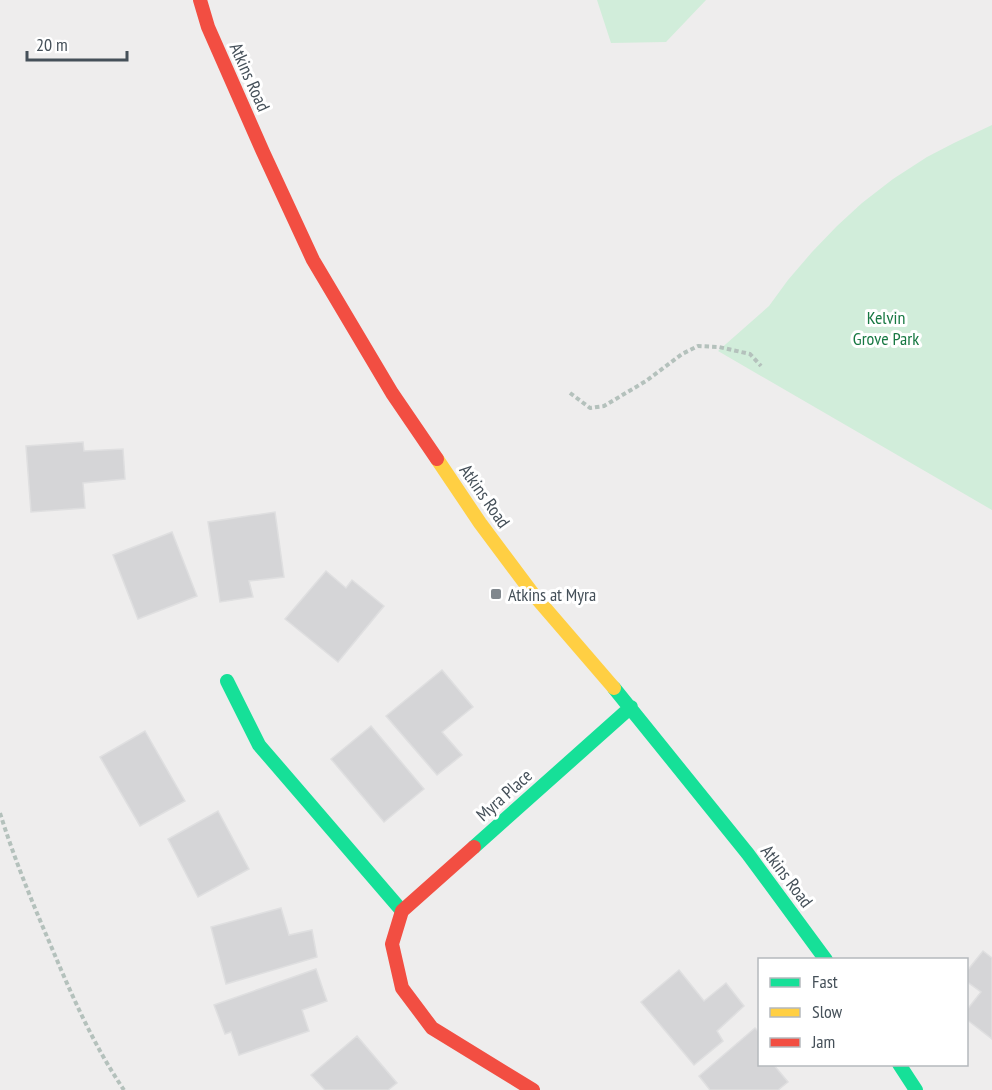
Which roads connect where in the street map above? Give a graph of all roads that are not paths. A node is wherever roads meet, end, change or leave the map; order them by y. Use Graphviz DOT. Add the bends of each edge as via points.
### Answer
graph roads {
  1 [pos="200,0"];
  2 [pos="227,681"];
  3 [pos="631,707"];
  4 [pos="402,911"];
  5 [pos="825,958"];
  6 [pos="900,1066"];
  7 [pos="533,1090"];
  8 [pos="916,1090"];
  1 -- 3 [label="street, Atkins Road" via="208,27 313,260 392,393 533,594"];
  2 -- 4 [label="street" via="259,745"];
  3 -- 4 [label="street, Myra Place"];
  3 -- 5 [label="street, Atkins Road"];
  4 -- 7 [label="street" via="392,944 402,988 432,1028"];
  6 -- 8 [label="street"];
}
